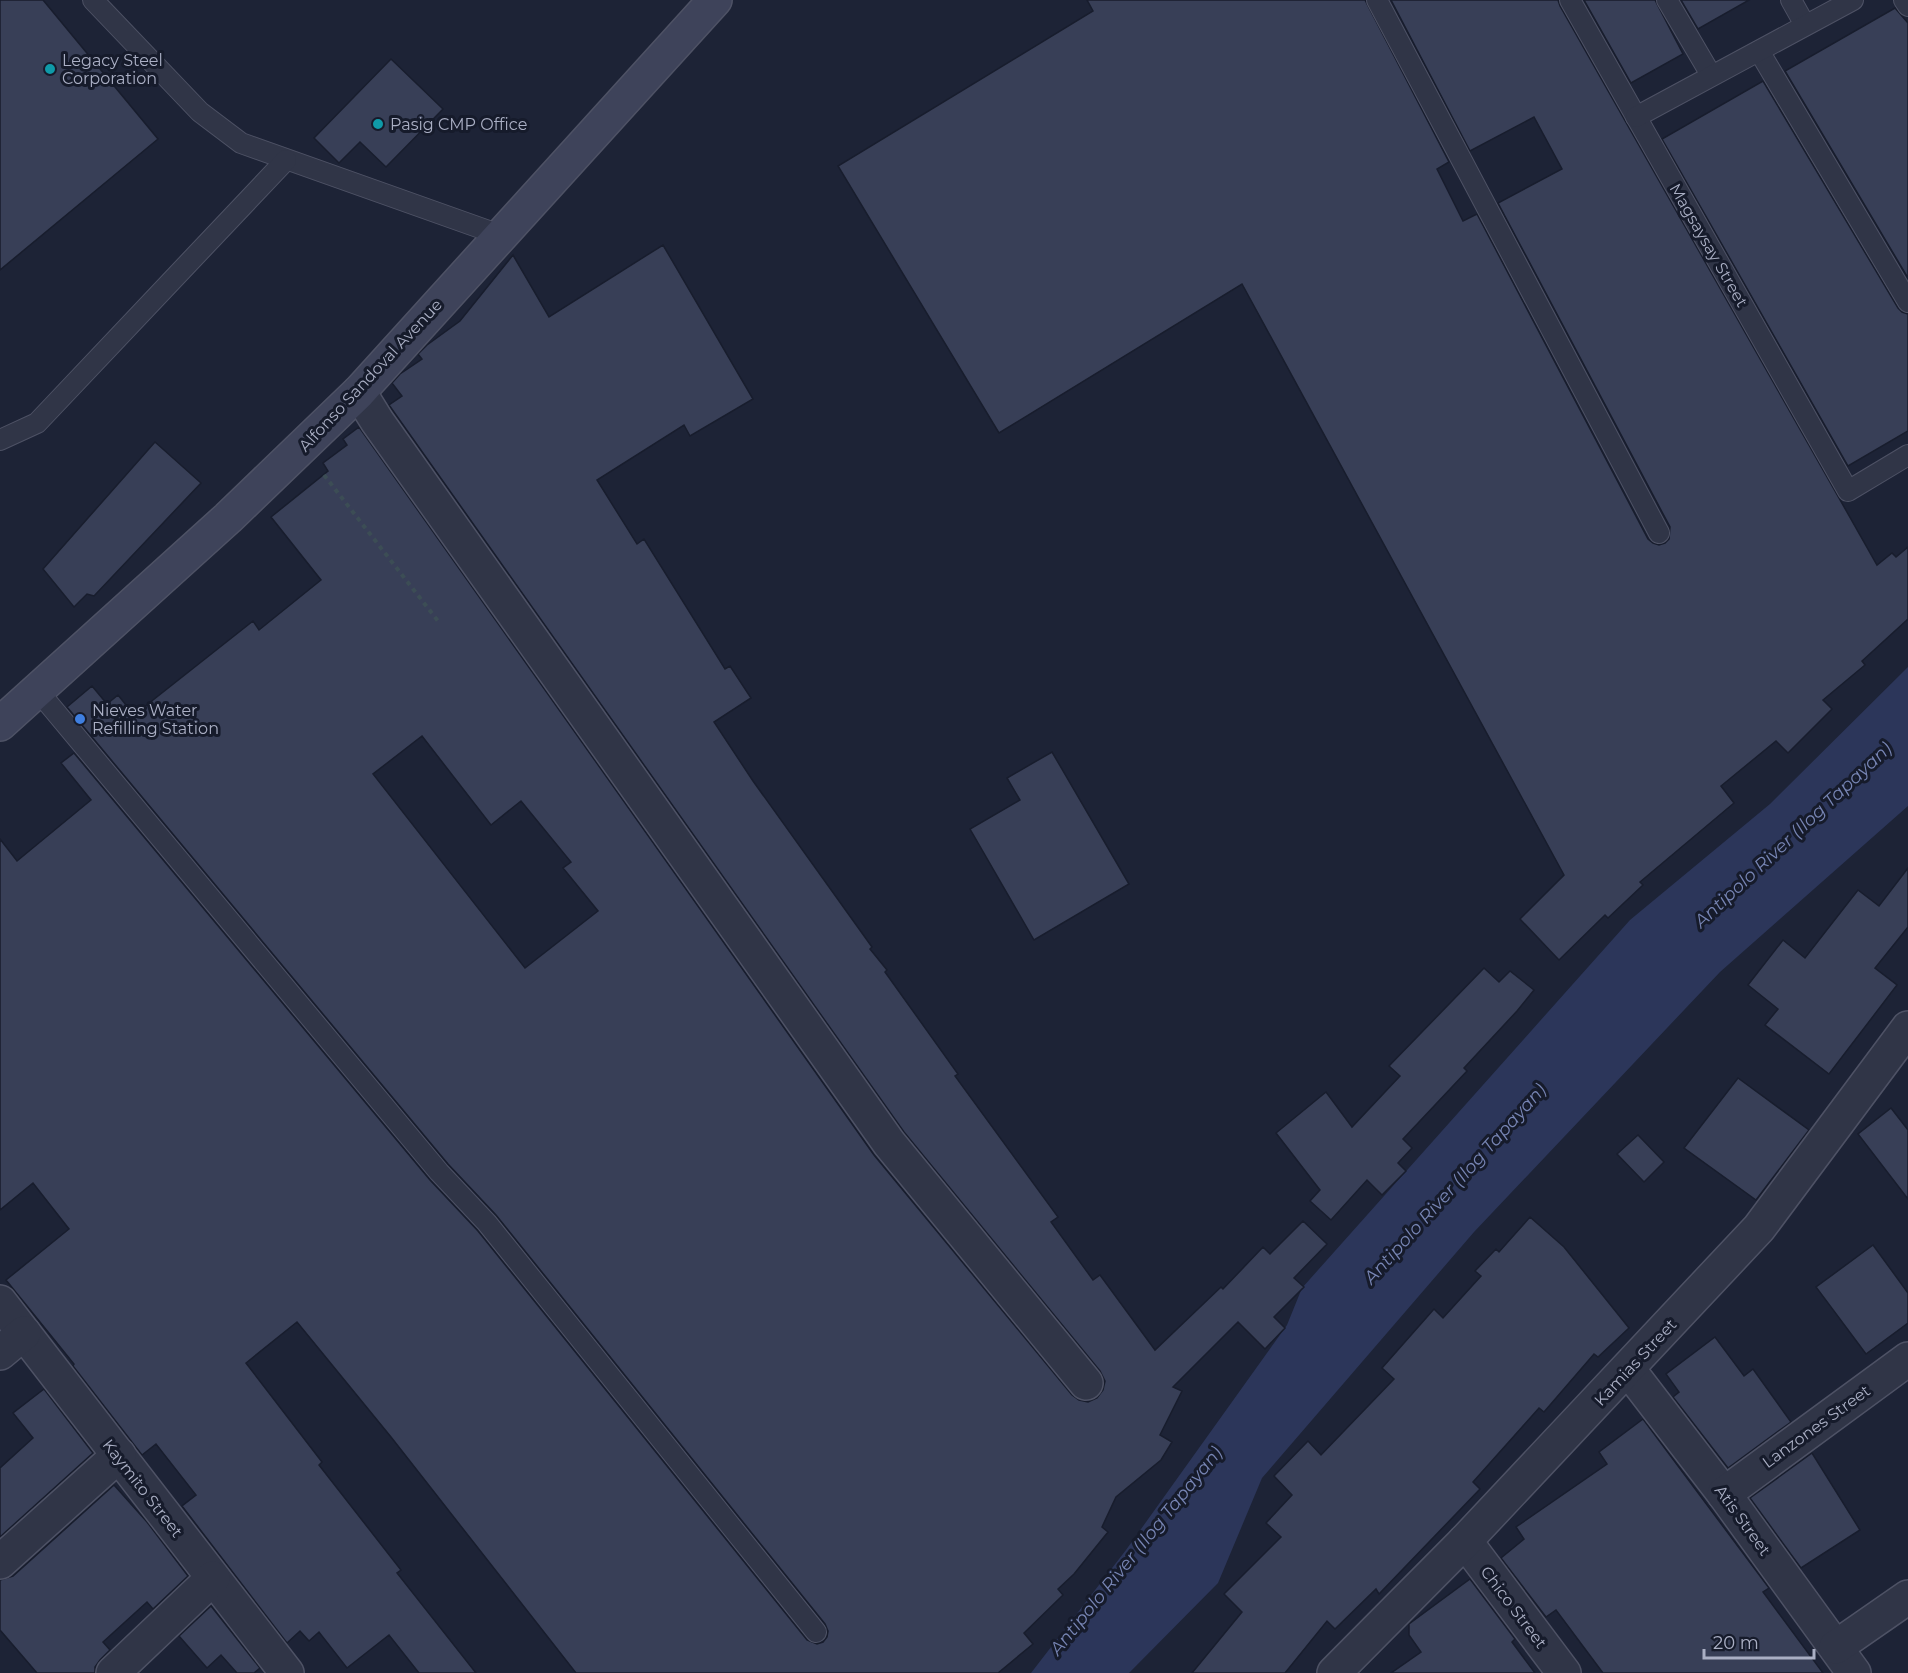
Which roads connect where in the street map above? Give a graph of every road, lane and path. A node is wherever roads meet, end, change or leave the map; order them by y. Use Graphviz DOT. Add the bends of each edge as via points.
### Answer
graph roads {
  1 [pos="93,0"];
  2 [pos="714,0"];
  3 [pos="1377,0"];
  4 [pos="1570,0"];
  5 [pos="1667,0"];
  6 [pos="1791,0"];
  7 [pos="1853,0"];
  8 [pos="1904,0"];
  9 [pos="1908,6"];
  10 [pos="1805,25"];
  11 [pos="1759,51"];
  12 [pos="1711,75"];
  13 [pos="1636,117"];
  14 [pos="286,160"];
  15 [pos="500,235"];
  16 [pos="1908,302"];
  17 [pos="359,392"];
  18 [pos="0,440"];
  19 [pos="301,448"];
  20 [pos="1908,455"];
  21 [pos="1659,533"];
  22 [pos="438,621"];
  23 [pos="38,691"];
  24 [pos="0,724"];
  25 [pos="1908,1028"];
  26 [pos="0,1302"];
  27 [pos="12,1343"];
  28 [pos="1908,1359"];
  29 [pos="1628,1369"];
  30 [pos="1086,1383"];
  31 [pos="119,1455"];
  32 [pos="1724,1494"];
  33 [pos="1465,1541"];
  34 [pos="0,1562"];
  35 [pos="213,1578"];
  36 [pos="1908,1597"];
  37 [pos="816,1632"];
  38 [pos="1845,1660"];
  39 [pos="112,1673"];
  40 [pos="287,1673"];
  41 [pos="1334,1673"];
  42 [pos="1563,1673"];
  1 -- 14 [label="lane" via="200,111 241,143"];
  2 -- 15 [label="main road, Alfonso Sandoval Avenue"];
  3 -- 21 [label="lane"];
  4 -- 13 [label="lane, Magsaysay Street"];
  5 -- 12 [label="lane"];
  6 -- 10 [label="lane"];
  7 -- 10 [label="lane"];
  8 -- 9 [label="lane"];
  10 -- 11 [label="lane"];
  11 -- 12 [label="lane"];
  11 -- 16 [label="lane"];
  12 -- 13 [label="lane"];
  13 -- 20 [label="lane, Magsaysay Street" via="1848,491"];
  14 -- 15 [label="lane"];
  14 -- 18 [label="lane" via="37,423"];
  15 -- 17 [label="main road, Alfonso Sandoval Avenue"];
  17 -- 19 [label="main road, Alfonso Sandoval Avenue"];
  17 -- 30 [label="street" via="889,1143"];
  19 -- 22 [label="path"];
  19 -- 23 [label="main road, Alfonso Sandoval Avenue"];
  23 -- 24 [label="main road, Alfonso Sandoval Avenue"];
  23 -- 37 [label="lane" via="439,1172 487,1223"];
  25 -- 29 [label="street, Kamias Street" via="1759,1228"];
  26 -- 27 [label="street, Kaymito Street"];
  27 -- 31 [label="street, Kaymito Street"];
  28 -- 32 [label="street, Lanzones Street"];
  29 -- 32 [label="street, Atis Street"];
  29 -- 33 [label="street, Kamias Street"];
  31 -- 34 [label="street"];
  31 -- 35 [label="street, Kaymito Street"];
  32 -- 38 [label="street, Atis Street"];
  33 -- 41 [label="street, Kamias Street"];
  33 -- 42 [label="street, Chico Street"];
  35 -- 39 [label="street"];
  35 -- 40 [label="street, Kaymito Street"];
  36 -- 38 [label="street"];
}
